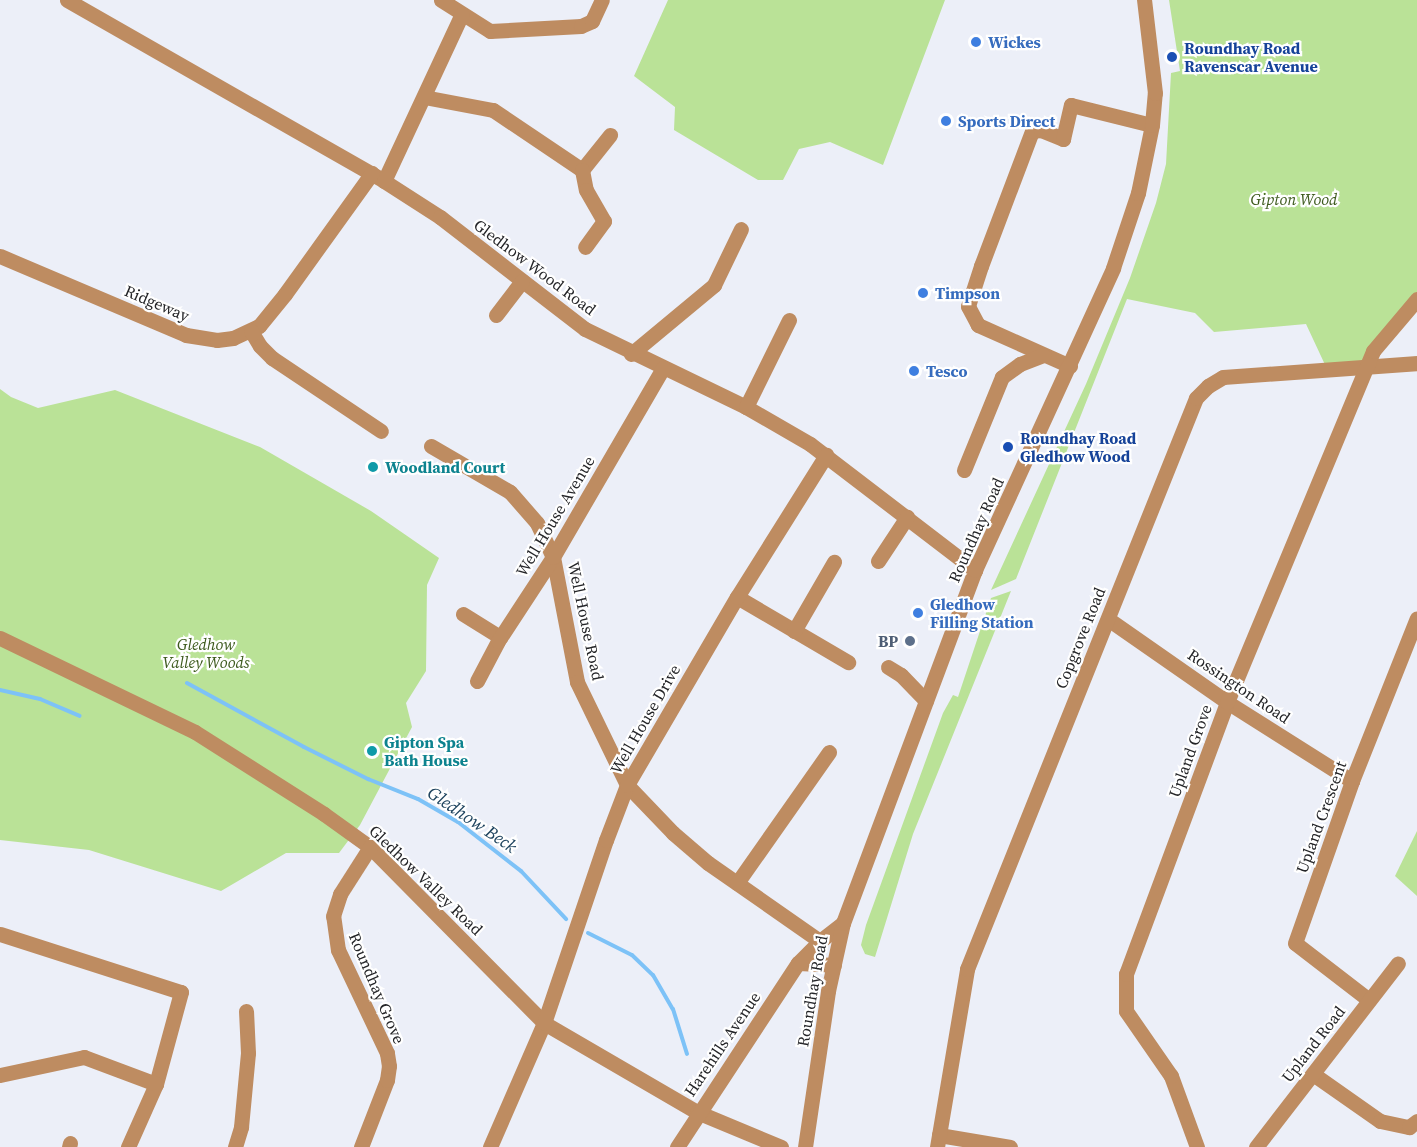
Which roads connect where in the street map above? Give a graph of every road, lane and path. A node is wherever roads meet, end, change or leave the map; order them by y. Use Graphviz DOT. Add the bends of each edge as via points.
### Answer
graph roads {
  1 [pos="67,0"];
  2 [pos="441,0"];
  3 [pos="602,0"];
  4 [pos="1144,0"];
  5 [pos="462,14"];
  6 [pos="424,97"];
  7 [pos="1152,125"];
  8 [pos="610,135"];
  9 [pos="582,170"];
  10 [pos="378,177"];
  11 [pos="741,230"];
  12 [pos="585,247"];
  13 [pos="0,256"];
  14 [pos="522,281"];
  15 [pos="1417,299"];
  16 [pos="496,315"];
  17 [pos="789,320"];
  18 [pos="251,331"];
  19 [pos="632,354"];
  20 [pos="1043,355"];
  21 [pos="1417,363"];
  22 [pos="1070,366"];
  23 [pos="1368,366"];
  24 [pos="663,368"];
  25 [pos="746,407"];
  26 [pos="381,431"];
  27 [pos="431,446"];
  28 [pos="826,455"];
  29 [pos="964,470"];
  30 [pos="907,517"];
  31 [pos="553,557"];
  32 [pos="834,561"];
  33 [pos="878,561"];
  34 [pos="975,570"];
  35 [pos="737,597"];
  36 [pos="463,614"];
  37 [pos="1417,618"];
  38 [pos="1108,619"];
  39 [pos="794,631"];
  40 [pos="0,638"];
  41 [pos="500,638"];
  42 [pos="848,662"];
  43 [pos="888,667"];
  44 [pos="477,681"];
  45 [pos="927,702"];
  46 [pos="1227,702"];
  47 [pos="829,752"];
  48 [pos="1352,781"];
  49 [pos="627,785"];
  50 [pos="369,847"];
  51 [pos="737,883"];
  52 [pos="843,923"];
  53 [pos="0,934"];
  54 [pos="820,940"];
  55 [pos="798,963"];
  56 [pos="1398,963"];
  57 [pos="834,965"];
  58 [pos="1369,1000"];
  59 [pos="246,1011"];
  60 [pos="544,1023"];
  61 [pos="1312,1074"];
  62 [pos="0,1076"];
  63 [pos="156,1084"];
  64 [pos="697,1112"];
  65 [pos="1417,1121"];
  66 [pos="938,1141"];
  67 [pos="128,1147"];
  68 [pos="235,1147"];
  69 [pos="360,1147"];
  70 [pos="490,1147"];
  71 [pos="677,1147"];
  72 [pos="781,1147"];
  73 [pos="805,1147"];
  74 [pos="1010,1147"];
  75 [pos="1197,1147"];
  76 [pos="1256,1147"];
  1 -- 10 [label="street, Gledhow Wood Road"];
  2 -- 5 [label="street"];
  3 -- 5 [label="street" via="592,21 581,26 490,31"];
  4 -- 7 [label="street, Roundhay Road" via="1155,93"];
  5 -- 6 [label="street"];
  6 -- 9 [label="street" via="493,110"];
  6 -- 10 [label="street"];
  7 -- 20 [label="street" via="1071,105 1063,139 1041,129 1032,131 968,306 978,325"];
  7 -- 22 [label="street, Roundhay Road" via="1138,193 1113,268"];
  8 -- 9 [label="street"];
  9 -- 12 [label="street" via="586,190 604,221"];
  10 -- 14 [label="street, Gledhow Wood Road" via="440,217"];
  10 -- 18 [label="street"];
  11 -- 19 [label="street" via="714,285"];
  13 -- 18 [label="street, Ridgeway" via="186,335 217,340"];
  14 -- 16 [label="street"];
  14 -- 19 [label="street, Gledhow Wood Road" via="585,329"];
  15 -- 23 [label="street" via="1373,351"];
  17 -- 25 [label="street"];
  18 -- 26 [label="street" via="272,358"];
  19 -- 24 [label="street, Gledhow Wood Road"];
  20 -- 22 [label="street"];
  20 -- 29 [label="street" via="1002,377"];
  21 -- 23 [label="street, Copgrove Road"];
  22 -- 34 [label="street, Roundhay Road"];
  23 -- 38 [label="street, Copgrove Road" via="1223,377 1208,386 1196,398"];
  23 -- 46 [label="street, Upland Grove"];
  24 -- 25 [label="street, Gledhow Wood Road"];
  24 -- 31 [label="street, Well House Avenue"];
  25 -- 28 [label="street, Gledhow Wood Road"];
  27 -- 31 [label="street, Well House Road" via="510,492 537,523"];
  28 -- 30 [label="street, Gledhow Wood Road"];
  28 -- 35 [label="street, Well House Drive"];
  30 -- 33 [label="street"];
  30 -- 34 [label="street, Gledhow Wood Road"];
  31 -- 41 [label="street, Well House Avenue"];
  31 -- 49 [label="street, Well House Road" via="577,682"];
  32 -- 39 [label="street"];
  34 -- 45 [label="street, Roundhay Road"];
  35 -- 39 [label="street"];
  35 -- 49 [label="street, Well House Drive"];
  36 -- 41 [label="street"];
  37 -- 48 [label="street, Upland Crescent"];
  38 -- 46 [label="street, Rossington Road"];
  38 -- 66 [label="street, Copgrove Road" via="967,969"];
  39 -- 42 [label="street"];
  40 -- 50 [label="street, Gledhow Valley Road" via="195,732 324,813"];
  41 -- 44 [label="street, Well House Avenue"];
  43 -- 45 [label="street"];
  45 -- 52 [label="street, Roundhay Road"];
  46 -- 48 [label="street, Rossington Road"];
  46 -- 75 [label="street, Upland Grove" via="1126,974 1126,1011 1171,1076"];
  47 -- 51 [label="street"];
  48 -- 58 [label="street, Upland Crescent" via="1295,943"];
  49 -- 51 [label="street, Well House Road" via="673,833"];
  49 -- 60 [label="street, Well House Drive"];
  50 -- 60 [label="street, Gledhow Valley Road"];
  50 -- 69 [label="street, Roundhay Grove" via="340,894 333,916 338,950 387,1053 387,1080"];
  51 -- 54 [label="street, Well House Road"];
  52 -- 54 [label="street, Harehills Avenue"];
  52 -- 57 [label="street, Roundhay Road"];
  53 -- 63 [label="street" via="181,992"];
  54 -- 55 [label="street, Harehills Avenue"];
  55 -- 57 [label="street"];
  55 -- 64 [label="street, Harehills Avenue"];
  56 -- 58 [label="street, Upland Road"];
  57 -- 73 [label="street, Roundhay Road"];
  58 -- 61 [label="street, Upland Road"];
  59 -- 68 [label="street" via="248,1053 241,1126"];
  60 -- 64 [label="street, Gledhow Valley Road"];
  60 -- 70 [label="street, Well House Drive"];
  61 -- 65 [label="street" via="1380,1120 1409,1127"];
  61 -- 76 [label="street, Upland Road"];
  62 -- 63 [label="street" via="84,1057"];
  63 -- 67 [label="street"];
  64 -- 71 [label="street, Harehills Avenue"];
  64 -- 72 [label="street, Gledhow Valley Road"];
  66 -- 74 [label="street"];
}
